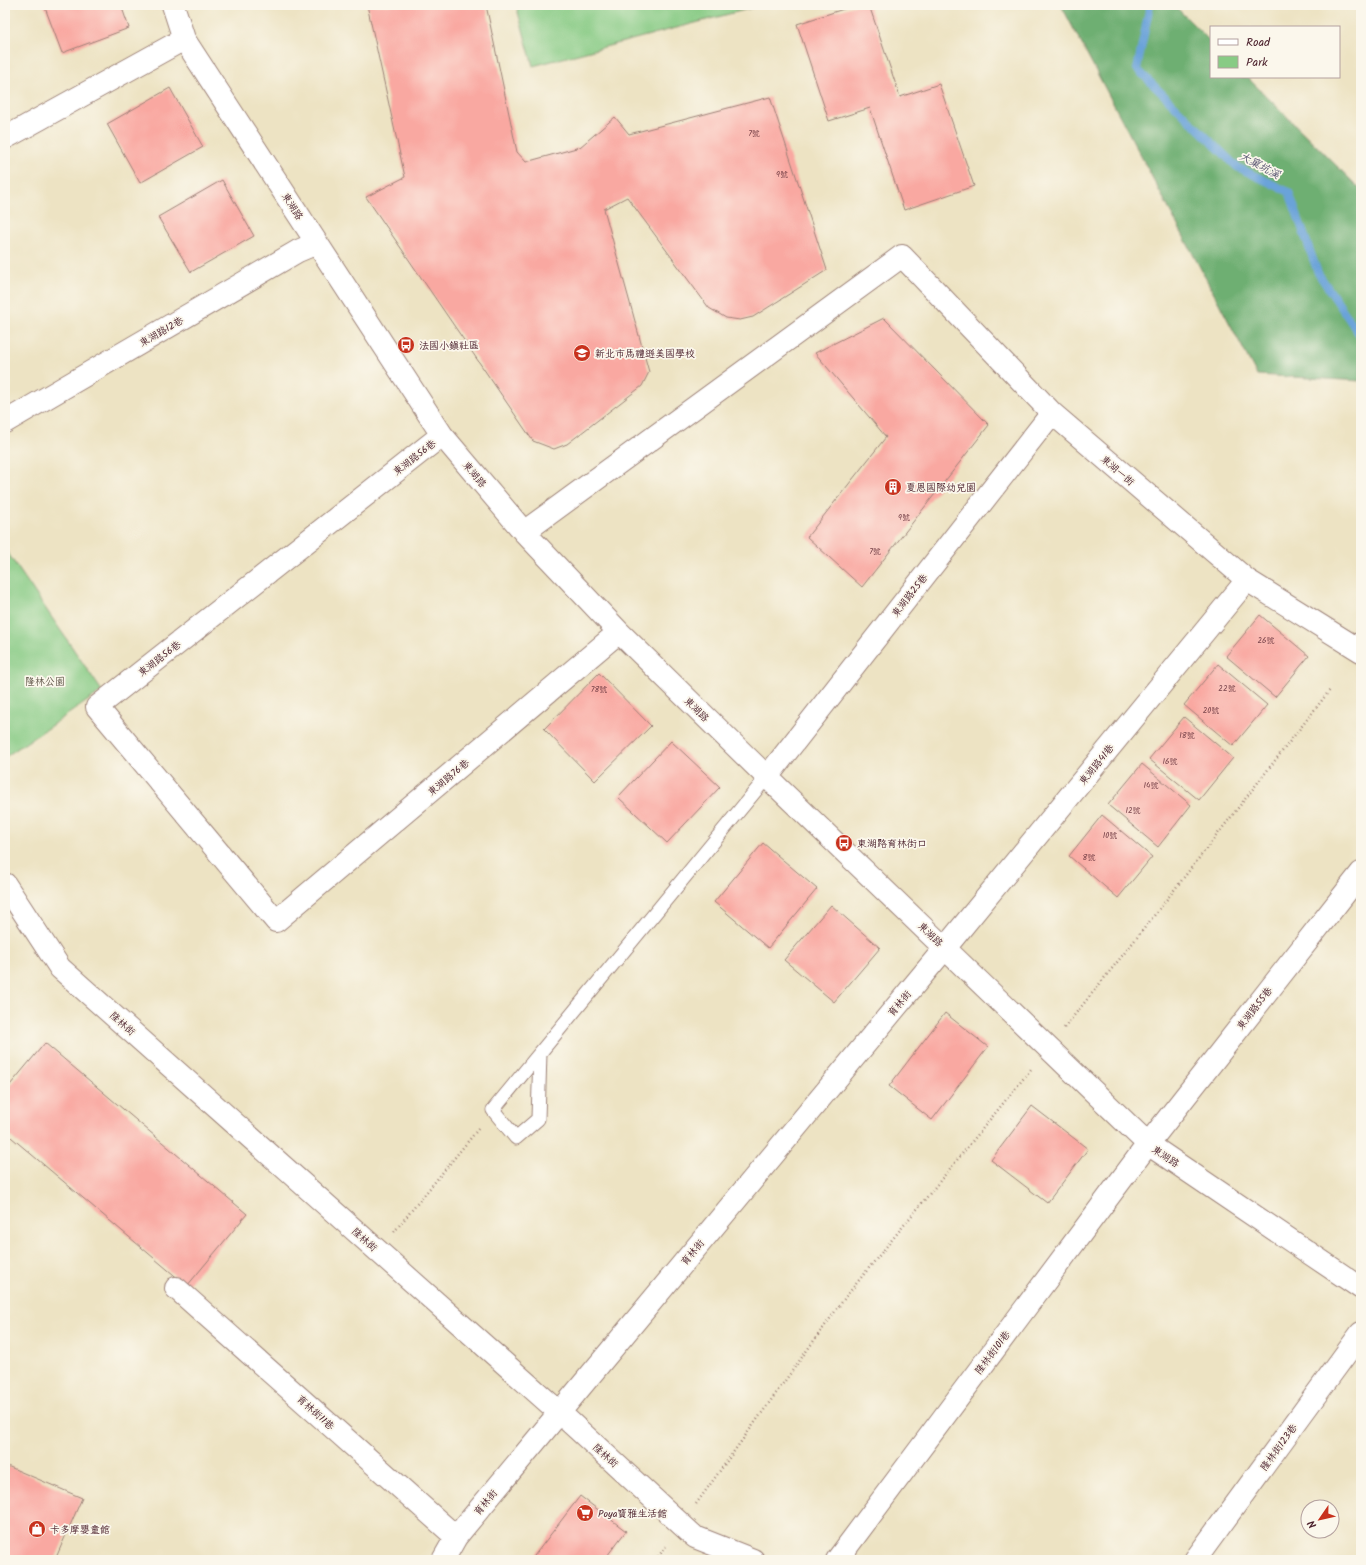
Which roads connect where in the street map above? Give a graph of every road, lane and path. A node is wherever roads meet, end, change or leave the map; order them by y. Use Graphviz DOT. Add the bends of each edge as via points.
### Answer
graph roads {
  1 [pos="173,5"];
  2 [pos="184,39"];
  3 [pos="5,138"];
  4 [pos="317,243"];
  5 [pos="1052,413"];
  6 [pos="5,422"];
  7 [pos="442,435"];
  8 [pos="524,532"];
  9 [pos="1247,580"];
  10 [pos="619,632"];
  11 [pos="1361,651"];
  12 [pos="1330,690"];
  13 [pos="767,778"];
  14 [pos="1361,873"];
  15 [pos="5,884"];
  16 [pos="276,921"];
  17 [pos="945,948"];
  18 [pos="1048,1047"];
  19 [pos="540,1053"];
  20 [pos="493,1110"];
  21 [pos="1148,1144"];
  22 [pos="379,1251"];
  23 [pos="176,1288"];
  24 [pos="1361,1288"];
  25 [pos="1361,1333"];
  26 [pos="559,1412"];
  27 [pos="682,1524"];
  28 [pos="456,1537"];
  29 [pos="443,1560"];
  30 [pos="656,1560"];
  31 [pos="753,1560"];
  32 [pos="837,1560"];
  33 [pos="1196,1560"];
  1 -- 2 [label="street, 東湖路"];
  2 -- 3 [label="street"];
  2 -- 4 [label="street, 東湖路"];
  4 -- 6 [label="street, 東湖路12巷" via="298,251"];
  4 -- 7 [label="street, 東湖路"];
  5 -- 8 [label="street, 東湖一街" via="902,256"];
  5 -- 9 [label="street, 東湖一街"];
  5 -- 13 [label="street, 東湖路25巷"];
  7 -- 8 [label="street, 東湖路"];
  7 -- 16 [label="street, 東湖路56巷" via="97,707"];
  8 -- 10 [label="street, 東湖路"];
  9 -- 11 [label="street, 東湖一街"];
  9 -- 17 [label="street, 東湖路41巷"];
  10 -- 13 [label="street, 東湖路"];
  10 -- 16 [label="street, 東湖路76巷"];
  12 -- 18 [label="path"];
  13 -- 17 [label="street, 東湖路"];
  13 -- 19 [label="lane"];
  14 -- 21 [label="street, 東湖路55巷"];
  15 -- 22 [label="street, 隆林街" via="60,968"];
  17 -- 18 [label="street, 東湖路"];
  17 -- 26 [label="street, 育林街"];
  18 -- 21 [label="street, 東湖路"];
  18 -- 27 [label="path" via="847,1295"];
  19 -- 20 [label="lane"];
  19 -- 20 [label="lane" via="538,1120 516,1138"];
  20 -- 22 [label="path"];
  21 -- 24 [label="street, 東湖路"];
  21 -- 32 [label="street, 隆林街101巷"];
  22 -- 26 [label="street, 隆林街"];
  23 -- 28 [label="street, 育林街11巷"];
  25 -- 33 [label="street, 隆林街123巷"];
  26 -- 27 [label="street, 隆林街"];
  26 -- 28 [label="street, 育林街"];
  27 -- 30 [label="path"];
  27 -- 31 [label="street, 隆林街" via="695,1537"];
  28 -- 29 [label="street, 育林街"];
}
